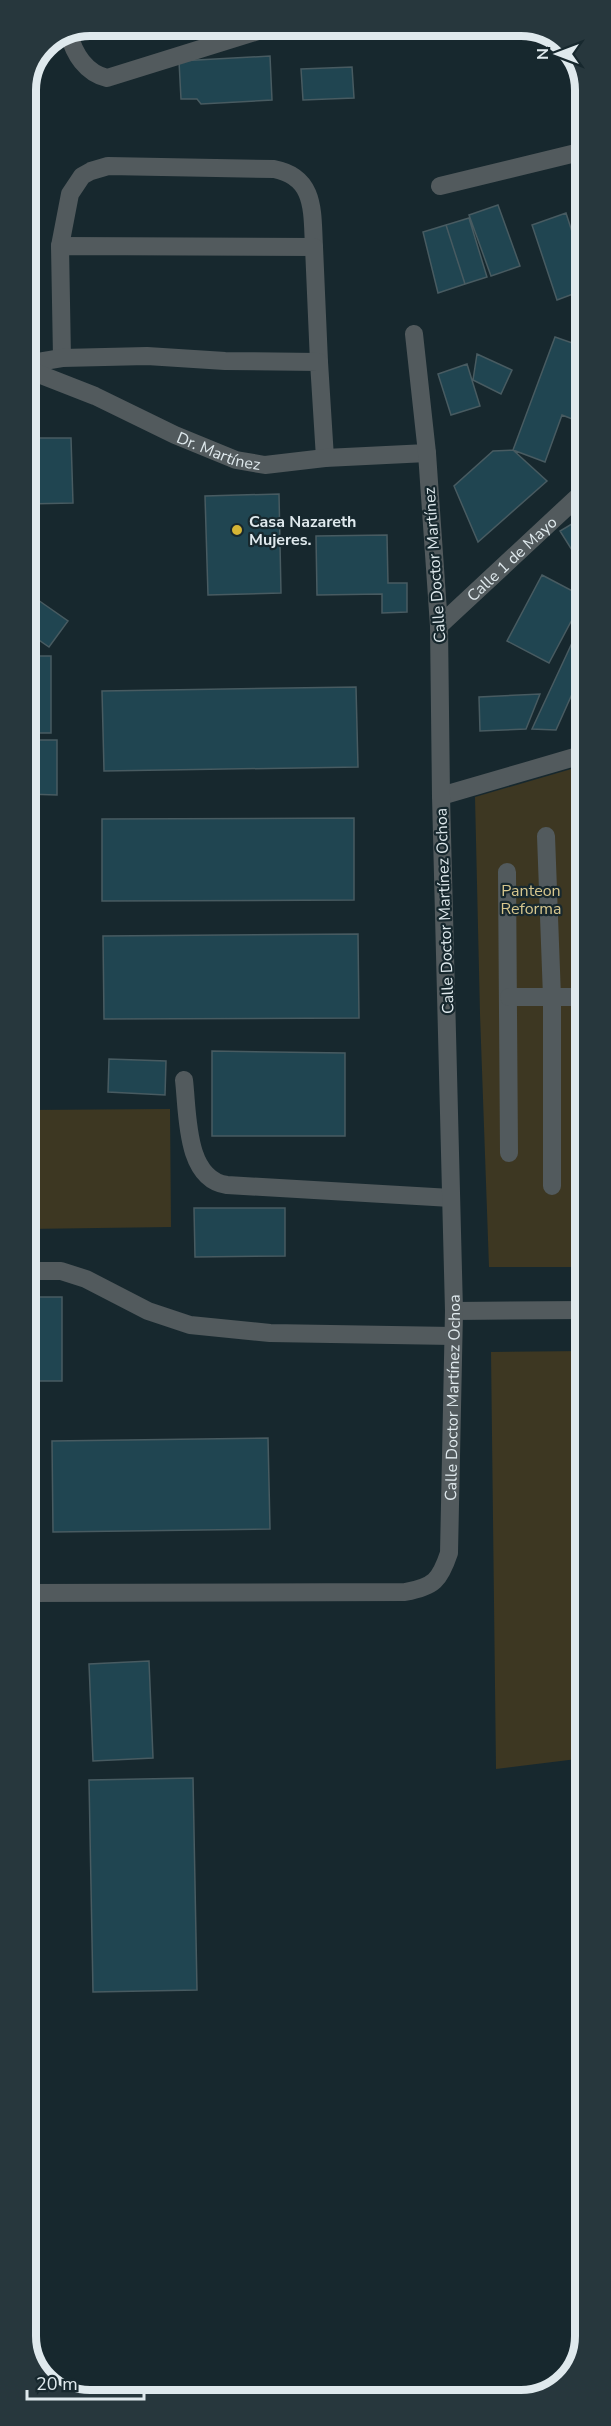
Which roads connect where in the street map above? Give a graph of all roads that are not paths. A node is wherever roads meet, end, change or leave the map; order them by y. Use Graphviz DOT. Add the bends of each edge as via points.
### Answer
graph roads {
  1 [pos="243,36"];
  2 [pos="70,40"];
  3 [pos="575,153"];
  4 [pos="440,186"];
  5 [pos="60,246"];
  6 [pos="314,247"];
  7 [pos="414,334"];
  8 [pos="62,358"];
  9 [pos="36,362"];
  10 [pos="319,362"];
  11 [pos="36,373"];
  12 [pos="427,453"];
  13 [pos="325,458"];
  14 [pos="575,499"];
  15 [pos="439,626"];
  16 [pos="575,757"];
  17 [pos="441,796"];
  18 [pos="546,836"];
  19 [pos="507,872"];
  20 [pos="509,997"];
  21 [pos="552,997"];
  22 [pos="575,997"];
  23 [pos="184,1080"];
  24 [pos="509,1154"];
  25 [pos="552,1186"];
  26 [pos="451,1198"];
  27 [pos="36,1271"];
  28 [pos="575,1310"];
  29 [pos="454,1311"];
  30 [pos="453,1336"];
  31 [pos="36,1593"];
  1 -- 2 [label="street" via="107,78 87,68"];
  3 -- 4 [label="street"];
  5 -- 6 [label="street"];
  5 -- 6 [label="street" via="74,185 82,176 108,166 285,171 296,177 309,195"];
  5 -- 8 [label="street"];
  6 -- 10 [label="street"];
  7 -- 12 [label="street, Calle Doctor Martínez"];
  8 -- 9 [label="street"];
  8 -- 10 [label="street" via="147,356"];
  10 -- 13 [label="street"];
  11 -- 13 [label="street, Dr. Martínez" via="236,460 265,465"];
  12 -- 13 [label="street, Dr. Martínez"];
  12 -- 15 [label="street, Calle Doctor Martínez"];
  14 -- 15 [label="street, Calle 1 de Mayo"];
  15 -- 17 [label="street, Calle Doctor Martínez"];
  16 -- 17 [label="street"];
  17 -- 26 [label="street, Calle Doctor Martínez Ochoa"];
  18 -- 21 [label="street"];
  19 -- 20 [label="street"];
  20 -- 21 [label="street"];
  20 -- 24 [label="street"];
  21 -- 22 [label="street"];
  21 -- 25 [label="street"];
  23 -- 26 [label="street" via="195,1155 203,1173 212,1181"];
  26 -- 29 [label="street, Calle Doctor Martínez Ochoa"];
  27 -- 30 [label="street" via="61,1271 86,1279 148,1311 190,1325 270,1333"];
  28 -- 29 [label="street"];
  29 -- 30 [label="street, Calle Doctor Martínez Ochoa"];
  30 -- 31 [label="street, Calle Doctor Martínez Ochoa" via="449,1553 442,1574 426,1588 405,1592"];
}
